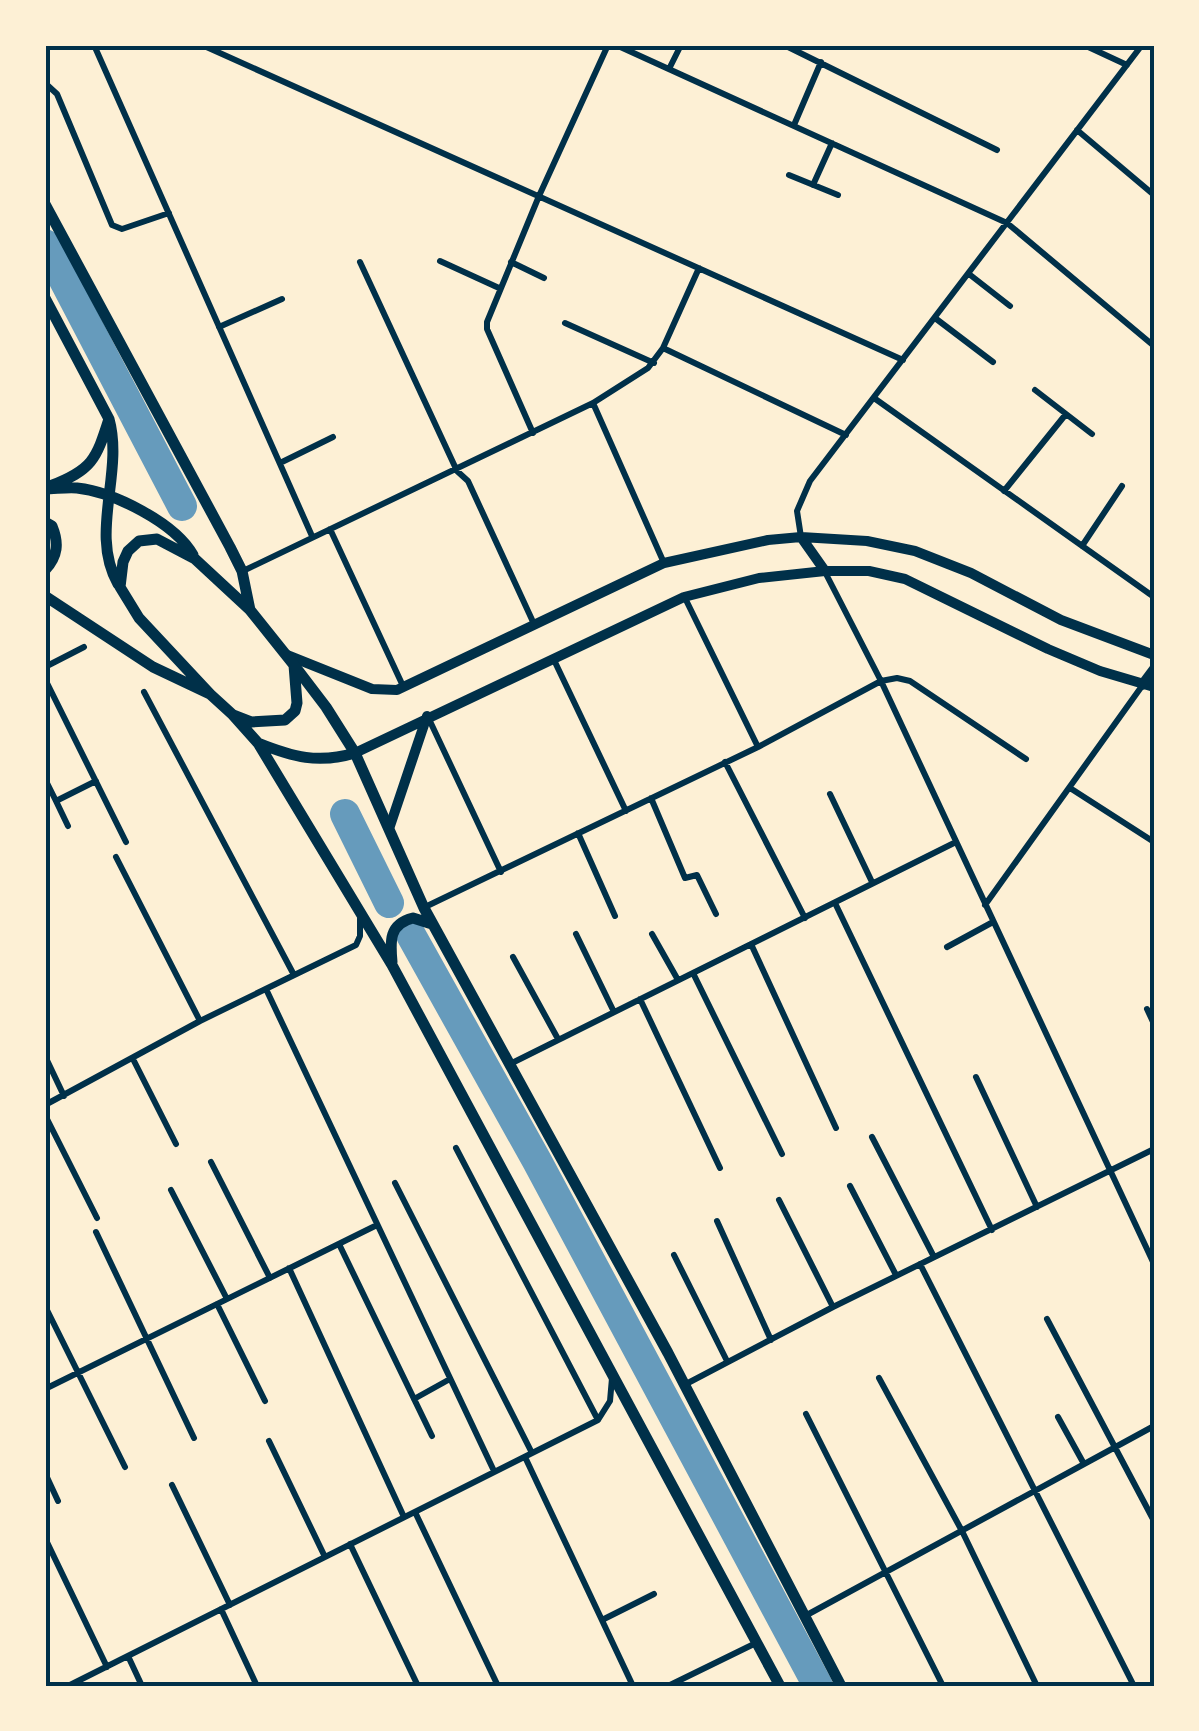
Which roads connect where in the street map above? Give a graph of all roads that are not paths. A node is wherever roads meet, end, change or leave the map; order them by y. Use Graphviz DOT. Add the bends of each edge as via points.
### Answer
graph roads {
  1 [pos="94,45"];
  2 [pos="202,45"];
  3 [pos="608,45"];
  4 [pos="616,45"];
  5 [pos="681,45"];
  6 [pos="784,45"];
  7 [pos="1084,45"];
  8 [pos="1142,45"];
  9 [pos="821,62"];
  10 [pos="1127,65"];
  11 [pos="669,69"];
  12 [pos="45,83"];
  13 [pos="794,126"];
  14 [pos="1077,130"];
  15 [pos="832,143"];
  16 [pos="997,150"];
  17 [pos="789,175"];
  18 [pos="813,185"];
  19 [pos="838,195"];
  20 [pos="1154,195"];
  21 [pos="539,196"];
  22 [pos="45,204"];
  23 [pos="169,213"];
  24 [pos="1007,224"];
  25 [pos="440,261"];
  26 [pos="360,262"];
  27 [pos="511,262"];
  28 [pos="699,268"];
  29 [pos="969,274"];
  30 [pos="544,278"];
  31 [pos="500,288"];
  32 [pos="45,298"];
  33 [pos="282,300"];
  34 [pos="1010,306"];
  35 [pos="934,318"];
  36 [pos="565,323"];
  37 [pos="219,327"];
  38 [pos="1154,346"];
  39 [pos="663,348"];
  40 [pos="903,360"];
  41 [pos="654,362"];
  42 [pos="993,362"];
  43 [pos="1035,390"];
  44 [pos="874,398"];
  45 [pos="592,403"];
  46 [pos="1066,414"];
  47 [pos="108,419"];
  48 [pos="533,433"];
  49 [pos="846,434"];
  50 [pos="1092,434"];
  51 [pos="334,437"];
  52 [pos="280,463"];
  53 [pos="457,471"];
  54 [pos="1122,486"];
  55 [pos="45,489"];
  56 [pos="1004,491"];
  57 [pos="108,495"];
  58 [pos="45,522"];
  59 [pos="330,528"];
  60 [pos="312,536"];
  61 [pos="801,537"];
  62 [pos="1082,546"];
  63 [pos="196,559"];
  64 [pos="664,563"];
  65 [pos="45,570"];
  66 [pos="242,571"];
  67 [pos="825,571"];
  68 [pos="120,587"];
  69 [pos="45,596"];
  70 [pos="684,597"];
  71 [pos="1154,597"];
  72 [pos="250,610"];
  73 [pos="534,625"];
  74 [pos="84,647"];
  75 [pos="1154,656"];
  76 [pos="290,660"];
  77 [pos="554,660"];
  78 [pos="45,667"];
  79 [pos="1154,668"];
  80 [pos="45,679"];
  81 [pos="881,681"];
  82 [pos="1148,686"];
  83 [pos="403,688"];
  84 [pos="144,692"];
  85 [pos="210,694"];
  86 [pos="232,715"];
  87 [pos="427,716"];
  88 [pos="258,743"];
  89 [pos="758,747"];
  90 [pos="354,753"];
  91 [pos="1026,759"];
  92 [pos="725,762"];
  93 [pos="45,779"];
  94 [pos="96,781"];
  95 [pos="1070,788"];
  96 [pos="830,794"];
  97 [pos="651,798"];
  98 [pos="56,801"];
  99 [pos="626,811"];
  100 [pos="68,826"];
  101 [pos="390,826"];
  102 [pos="578,833"];
  103 [pos="126,842"];
  104 [pos="956,842"];
  105 [pos="1154,842"];
  106 [pos="116,856"];
  107 [pos="500,872"];
  108 [pos="872,882"];
  109 [pos="349,895"];
  110 [pos="835,903"];
  111 [pos="986,904"];
  112 [pos="424,908"];
  113 [pos="716,914"];
  114 [pos="615,916"];
  115 [pos="805,918"];
  116 [pos="993,922"];
  117 [pos="438,931"];
  118 [pos="576,934"];
  119 [pos="652,934"];
  120 [pos="751,944"];
  121 [pos="946,947"];
  122 [pos="513,957"];
  123 [pos="392,965"];
  124 [pos="693,973"];
  125 [pos="294,975"];
  126 [pos="678,980"];
  127 [pos="266,989"];
  128 [pos="640,999"];
  129 [pos="1147,1009"];
  130 [pos="614,1012"];
  131 [pos="200,1021"];
  132 [pos="1154,1024"];
  133 [pos="559,1040"];
  134 [pos="45,1056"];
  135 [pos="133,1059"];
  136 [pos="509,1064"];
  137 [pos="976,1077"];
  138 [pos="64,1096"];
  139 [pos="45,1105"];
  140 [pos="45,1115"];
  141 [pos="836,1128"];
  142 [pos="872,1137"];
  143 [pos="176,1144"];
  144 [pos="456,1148"];
  145 [pos="1154,1149"];
  146 [pos="782,1154"];
  147 [pos="211,1162"];
  148 [pos="720,1168"];
  149 [pos="1111,1172"];
  150 [pos="395,1183"];
  151 [pos="850,1186"];
  152 [pos="171,1190"];
  153 [pos="779,1200"];
  154 [pos="1037,1208"];
  155 [pos="96,1218"];
  156 [pos="717,1221"];
  157 [pos="378,1225"];
  158 [pos="992,1230"];
  159 [pos="96,1232"];
  160 [pos="339,1244"];
  161 [pos="674,1255"];
  162 [pos="934,1257"];
  163 [pos="920,1264"];
  164 [pos="1154,1264"];
  165 [pos="289,1268"];
  166 [pos="896,1275"];
  167 [pos="270,1278"];
  168 [pos="227,1299"];
  169 [pos="217,1304"];
  170 [pos="45,1306"];
  171 [pos="833,1307"];
  172 [pos="1047,1319"];
  173 [pos="147,1338"];
  174 [pos="771,1340"];
  175 [pos="727,1361"];
  176 [pos="612,1369"];
  177 [pos="76,1373"];
  178 [pos="879,1378"];
  179 [pos="450,1379"];
  180 [pos="685,1385"];
  181 [pos="45,1389"];
  182 [pos="414,1399"];
  183 [pos="266,1402"];
  184 [pos="806,1414"];
  185 [pos="1058,1418"];
  186 [pos="598,1420"];
  187 [pos="1154,1426"];
  188 [pos="432,1436"];
  189 [pos="194,1438"];
  190 [pos="269,1441"];
  191 [pos="1116,1447"];
  192 [pos="528,1455"];
  193 [pos="1084,1464"];
  194 [pos="125,1467"];
  195 [pos="494,1472"];
  196 [pos="45,1473"];
  197 [pos="172,1485"];
  198 [pos="1034,1492"];
  199 [pos="58,1501"];
  200 [pos="415,1512"];
  201 [pos="404,1518"];
  202 [pos="1154,1521"];
  203 [pos="962,1531"];
  204 [pos="45,1538"];
  205 [pos="350,1544"];
  206 [pos="325,1557"];
  207 [pos="887,1572"];
  208 [pos="654,1594"];
  209 [pos="230,1605"];
  210 [pos="221,1609"];
  211 [pos="804,1617"];
  212 [pos="602,1620"];
  213 [pos="757,1642"];
  214 [pos="128,1656"];
  215 [pos="107,1666"];
  216 [pos="68,1686"];
  217 [pos="142,1686"];
  218 [pos="257,1686"];
  219 [pos="418,1686"];
  220 [pos="498,1686"];
  221 [pos="633,1686"];
  222 [pos="668,1686"];
  223 [pos="780,1686"];
  224 [pos="842,1686"];
  225 [pos="943,1686"];
  226 [pos="1036,1686"];
  227 [pos="1134,1686"];
  1 -- 23 [label="street"];
  2 -- 21 [label="street"];
  3 -- 21 [label="street"];
  4 -- 11 [label="street"];
  5 -- 11 [label="street"];
  6 -- 9 [label="street"];
  7 -- 10 [label="street"];
  8 -- 10 [label="street"];
  9 -- 13 [label="street"];
  9 -- 16 [label="street"];
  10 -- 14 [label="street"];
  11 -- 13 [label="street"];
  12 -- 23 [label="street" via="57,94 112,225 122,229"];
  13 -- 15 [label="street"];
  14 -- 20 [label="street"];
  14 -- 24 [label="street"];
  15 -- 18 [label="street"];
  15 -- 24 [label="street"];
  17 -- 18 [label="street"];
  18 -- 19 [label="street"];
  21 -- 27 [label="street"];
  21 -- 28 [label="street"];
  22 -- 66 [label="main road"];
  23 -- 37 [label="street"];
  24 -- 29 [label="street"];
  24 -- 38 [label="street"];
  25 -- 31 [label="street"];
  26 -- 53 [label="street"];
  27 -- 30 [label="street"];
  27 -- 31 [label="street"];
  28 -- 39 [label="street"];
  28 -- 40 [label="street"];
  29 -- 34 [label="street"];
  29 -- 35 [label="street"];
  31 -- 48 [label="street" via="487,329"];
  32 -- 47 [label="main road"];
  33 -- 37 [label="street"];
  35 -- 40 [label="street"];
  35 -- 42 [label="street"];
  36 -- 41 [label="street"];
  37 -- 52 [label="street"];
  39 -- 41 [label="street"];
  39 -- 49 [label="street"];
  40 -- 44 [label="street"];
  41 -- 45 [label="street"];
  43 -- 46 [label="street"];
  44 -- 49 [label="street"];
  44 -- 56 [label="street"];
  45 -- 48 [label="street"];
  45 -- 64 [label="street"];
  46 -- 50 [label="street"];
  46 -- 56 [label="street"];
  47 -- 55 [label="main road" via="86,470"];
  47 -- 57 [label="main road" via="114,440"];
  48 -- 53 [label="street"];
  49 -- 61 [label="street" via="803,491 797,511"];
  51 -- 52 [label="street"];
  52 -- 60 [label="street"];
  53 -- 59 [label="street"];
  53 -- 73 [label="street" via="468,480"];
  54 -- 62 [label="street"];
  55 -- 57 [label="main road"];
  56 -- 62 [label="street"];
  57 -- 63 [label="main road" via="180,536"];
  57 -- 68 [label="main road" via="108,568"];
  58 -- 65 [label="main road" via="57,546"];
  59 -- 60 [label="street"];
  59 -- 83 [label="street"];
  60 -- 66 [label="street"];
  61 -- 64 [label="main road"];
  61 -- 67 [label="main road"];
  61 -- 75 [label="main road" via="914,552"];
  62 -- 71 [label="street"];
  63 -- 68 [label="main road" via="157,540 139,541 123,562"];
  63 -- 72 [label="main road"];
  64 -- 73 [label="main road"];
  66 -- 72 [label="main road"];
  67 -- 70 [label="main road" via="759,578"];
  67 -- 81 [label="street"];
  67 -- 82 [label="main road" via="905,579 1048,649"];
  68 -- 85 [label="main road" via="139,618"];
  69 -- 85 [label="main road" via="154,667"];
  70 -- 77 [label="main road"];
  70 -- 89 [label="street"];
  72 -- 76 [label="main road"];
  73 -- 83 [label="main road"];
  74 -- 78 [label="street"];
  76 -- 83 [label="main road" via="372,689"];
  76 -- 86 [label="main road" via="297,703 289,717 270,723"];
  76 -- 90 [label="main road"];
  77 -- 87 [label="main road"];
  77 -- 99 [label="street"];
  79 -- 82 [label="main road"];
  80 -- 94 [label="street"];
  81 -- 89 [label="street"];
  81 -- 91 [label="street" via="910,682"];
  81 -- 104 [label="street"];
  82 -- 95 [label="street"];
  84 -- 125 [label="street"];
  85 -- 86 [label="main road"];
  86 -- 88 [label="main road"];
  87 -- 90 [label="main road"];
  87 -- 101 [label="main road"];
  87 -- 107 [label="street"];
  88 -- 90 [label="main road" via="308,760"];
  88 -- 109 [label="main road"];
  89 -- 92 [label="street"];
  90 -- 101 [label="main road"];
  92 -- 97 [label="street"];
  92 -- 115 [label="street"];
  93 -- 98 [label="street"];
  94 -- 98 [label="street"];
  94 -- 103 [label="street"];
  95 -- 105 [label="street"];
  95 -- 111 [label="street"];
  96 -- 108 [label="street"];
  97 -- 99 [label="street"];
  97 -- 113 [label="street" via="685,878 697,876"];
  98 -- 100 [label="street"];
  99 -- 102 [label="street"];
  101 -- 112 [label="main road"];
  102 -- 107 [label="street"];
  102 -- 114 [label="street"];
  104 -- 108 [label="street"];
  104 -- 111 [label="street"];
  106 -- 131 [label="street"];
  107 -- 112 [label="street"];
  108 -- 110 [label="street"];
  109 -- 123 [label="main road"];
  109 -- 125 [label="street" via="361,920 356,945"];
  110 -- 115 [label="street"];
  110 -- 158 [label="street"];
  111 -- 116 [label="street"];
  112 -- 117 [label="main road"];
  115 -- 120 [label="street"];
  116 -- 121 [label="street"];
  116 -- 149 [label="street"];
  117 -- 123 [label="main road" via="421,918 398,924 390,938"];
  117 -- 136 [label="main road"];
  118 -- 130 [label="street"];
  119 -- 126 [label="street"];
  120 -- 124 [label="street"];
  120 -- 141 [label="street"];
  122 -- 133 [label="street"];
  123 -- 176 [label="main road"];
  124 -- 126 [label="street"];
  124 -- 146 [label="street"];
  125 -- 127 [label="street"];
  126 -- 128 [label="street"];
  127 -- 131 [label="street"];
  127 -- 157 [label="street"];
  128 -- 130 [label="street"];
  128 -- 148 [label="street"];
  129 -- 132 [label="street"];
  130 -- 133 [label="street"];
  131 -- 135 [label="street"];
  133 -- 136 [label="street"];
  134 -- 138 [label="street"];
  135 -- 138 [label="street"];
  135 -- 143 [label="street"];
  136 -- 180 [label="main road"];
  137 -- 154 [label="street"];
  138 -- 139 [label="street"];
  140 -- 155 [label="street"];
  142 -- 162 [label="street"];
  144 -- 186 [label="street"];
  145 -- 149 [label="street"];
  147 -- 167 [label="street"];
  149 -- 154 [label="street"];
  149 -- 164 [label="street"];
  150 -- 192 [label="street"];
  151 -- 166 [label="street"];
  152 -- 168 [label="street"];
  153 -- 171 [label="street"];
  154 -- 158 [label="street"];
  156 -- 174 [label="street"];
  157 -- 160 [label="street"];
  157 -- 179 [label="street"];
  158 -- 162 [label="street"];
  159 -- 173 [label="street"];
  160 -- 165 [label="street"];
  160 -- 182 [label="street"];
  161 -- 175 [label="street"];
  162 -- 163 [label="street"];
  163 -- 166 [label="street"];
  163 -- 198 [label="street"];
  165 -- 167 [label="street"];
  165 -- 201 [label="street"];
  166 -- 171 [label="street"];
  167 -- 168 [label="street"];
  168 -- 169 [label="street"];
  169 -- 173 [label="street"];
  169 -- 183 [label="street"];
  170 -- 177 [label="street"];
  171 -- 174 [label="street"];
  172 -- 191 [label="street"];
  173 -- 177 [label="street"];
  173 -- 189 [label="street"];
  174 -- 175 [label="street"];
  175 -- 180 [label="street"];
  176 -- 186 [label="street" via="610,1401"];
  176 -- 213 [label="main road"];
  177 -- 181 [label="street"];
  177 -- 194 [label="street"];
  178 -- 203 [label="street"];
  179 -- 182 [label="street"];
  179 -- 195 [label="street"];
  180 -- 211 [label="main road"];
  182 -- 188 [label="street"];
  184 -- 207 [label="street"];
  185 -- 193 [label="street"];
  186 -- 192 [label="street"];
  187 -- 191 [label="street"];
  190 -- 206 [label="street"];
  191 -- 193 [label="street"];
  191 -- 202 [label="street"];
  192 -- 195 [label="street"];
  192 -- 212 [label="street"];
  193 -- 198 [label="street"];
  195 -- 200 [label="street"];
  196 -- 199 [label="street"];
  197 -- 209 [label="street"];
  198 -- 203 [label="street"];
  198 -- 227 [label="street"];
  200 -- 201 [label="street"];
  200 -- 220 [label="street"];
  201 -- 205 [label="street"];
  203 -- 207 [label="street"];
  203 -- 226 [label="street"];
  204 -- 215 [label="street"];
  205 -- 206 [label="street"];
  205 -- 219 [label="street"];
  206 -- 209 [label="street"];
  207 -- 211 [label="street"];
  207 -- 225 [label="street"];
  208 -- 212 [label="street"];
  209 -- 210 [label="street"];
  210 -- 214 [label="street"];
  210 -- 218 [label="street"];
  211 -- 224 [label="main road"];
  212 -- 221 [label="street"];
  213 -- 222 [label="street"];
  213 -- 223 [label="main road"];
  214 -- 215 [label="street"];
  214 -- 217 [label="street"];
  215 -- 216 [label="street"];
}
